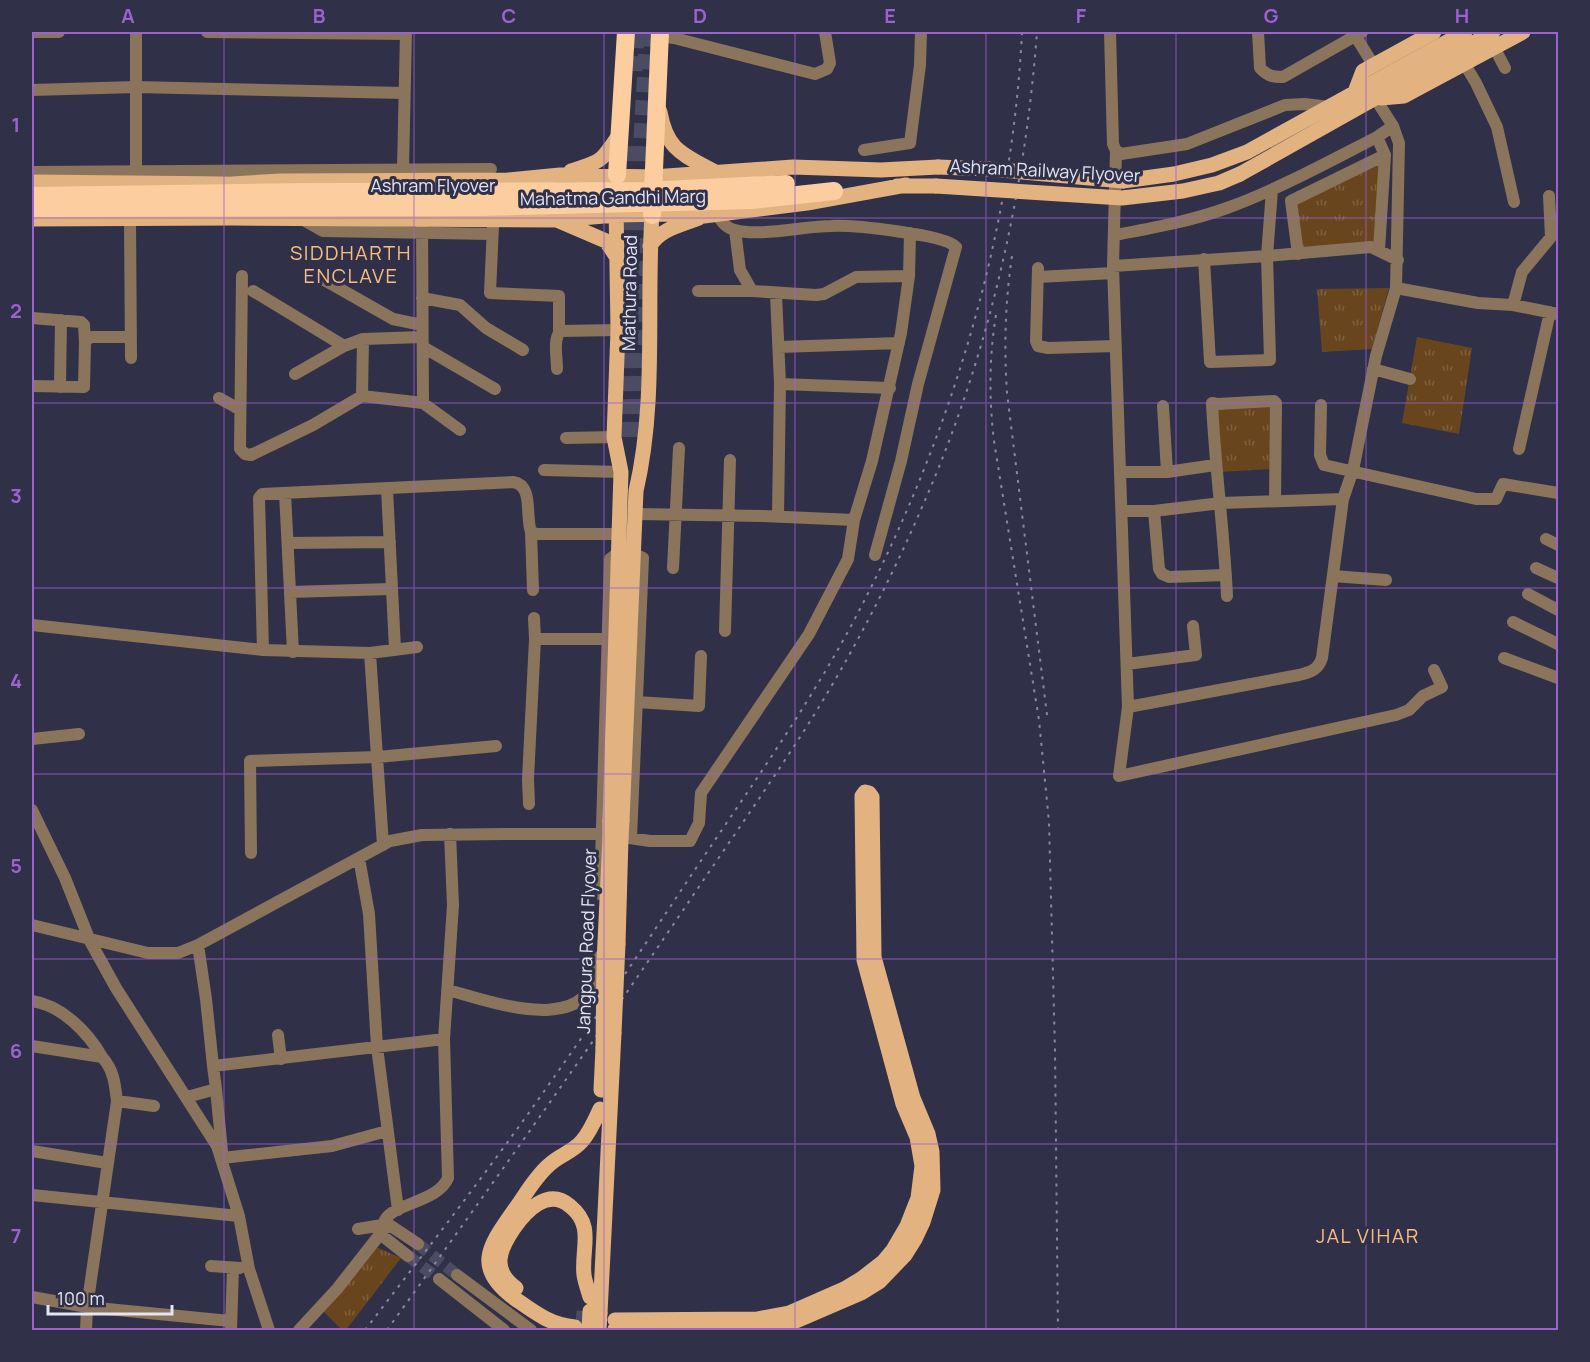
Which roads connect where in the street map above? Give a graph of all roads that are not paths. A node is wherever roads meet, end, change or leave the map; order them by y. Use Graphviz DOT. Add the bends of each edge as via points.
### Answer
graph roads {
  1 [pos="32,32"];
  2 [pos="59,32"];
  3 [pos="136,32"];
  4 [pos="207,32"];
  5 [pos="626,32"];
  6 [pos="825,32"];
  7 [pos="921,32"];
  8 [pos="1110,32"];
  9 [pos="1258,32"];
  10 [pos="1434,32"];
  11 [pos="1465,32"];
  12 [pos="1523,32"];
  13 [pos="406,33"];
  14 [pos="1358,33"];
  15 [pos="659,34"];
  16 [pos="1494,39"];
  17 [pos="1464,63"];
  18 [pos="1374,66"];
  19 [pos="1505,69"];
  20 [pos="1400,75"];
  21 [pos="136,87"];
  22 [pos="32,90"];
  23 [pos="1355,92"];
  24 [pos="404,93"];
  25 [pos="1375,98"];
  26 [pos="657,99"];
  27 [pos="1329,106"];
  28 [pos="1394,126"];
  29 [pos="619,135"];
  30 [pos="1377,137"];
  31 [pos="864,150"];
  32 [pos="1116,151"];
  33 [pos="1385,155"];
  34 [pos="403,169"];
  35 [pos="491,169"];
  36 [pos="881,170"];
  37 [pos="32,172"];
  38 [pos="715,172"];
  39 [pos="136,174"];
  40 [pos="617,175"];
  41 [pos="560,176"];
  42 [pos="653,177"];
  43 [pos="508,180"];
  44 [pos="32,182"];
  45 [pos="67,183"];
  46 [pos="906,185"];
  47 [pos="833,186"];
  48 [pos="1272,190"];
  49 [pos="32,196"];
  50 [pos="1549,196"];
  51 [pos="1514,202"];
  52 [pos="32,208"];
  53 [pos="616,215"];
  54 [pos="652,215"];
  55 [pos="711,216"];
  56 [pos="32,219"];
  57 [pos="66,219"];
  58 [pos="130,219"];
  59 [pos="557,220"];
  60 [pos="498,224"];
  61 [pos="421,226"];
  62 [pos="735,230"];
  63 [pos="910,233"];
  64 [pos="1115,235"];
  65 [pos="650,246"];
  66 [pos="1379,249"];
  67 [pos="1298,254"];
  68 [pos="1267,256"];
  69 [pos="617,257"];
  70 [pos="1204,259"];
  71 [pos="1398,260"];
  72 [pos="1113,270"];
  73 [pos="312,273"];
  74 [pos="242,276"];
  75 [pos="909,276"];
  76 [pos="1396,288"];
  77 [pos="253,291"];
  78 [pos="698,291"];
  79 [pos="752,291"];
  80 [pos="776,294"];
  81 [pos="422,298"];
  82 [pos="1513,305"];
  83 [pos="1554,313"];
  84 [pos="32,318"];
  85 [pos="61,320"];
  86 [pos="618,330"];
  87 [pos="559,332"];
  88 [pos="422,336"];
  89 [pos="131,337"];
  90 [pos="363,339"];
  91 [pos="85,342"];
  92 [pos="899,343"];
  93 [pos="344,346"];
  94 [pos="1115,346"];
  95 [pos="779,347"];
  96 [pos="523,350"];
  97 [pos="131,358"];
  98 [pos="557,369"];
  99 [pos="1373,369"];
  100 [pos="295,374"];
  101 [pos="1410,379"];
  102 [pos="780,384"];
  103 [pos="32,386"];
  104 [pos="60,387"];
  105 [pos="890,388"];
  106 [pos="495,389"];
  107 [pos="362,396"];
  108 [pos="219,398"];
  109 [pos="423,403"];
  110 [pos="1321,405"];
  111 [pos="1163,406"];
  112 [pos="239,408"];
  113 [pos="460,430"];
  114 [pos="625,437"];
  115 [pos="566,438"];
  116 [pos="679,448"];
  117 [pos="1519,449"];
  118 [pos="730,460"];
  119 [pos="1215,465"];
  120 [pos="544,470"];
  121 [pos="1353,470"];
  122 [pos="621,472"];
  123 [pos="1120,472"];
  124 [pos="1167,472"];
  125 [pos="387,489"];
  126 [pos="636,491"];
  127 [pos="285,493"];
  128 [pos="1558,493"];
  129 [pos="1343,499"];
  130 [pos="1275,501"];
  131 [pos="1221,503"];
  132 [pos="1122,511"];
  133 [pos="1154,511"];
  134 [pos="636,514"];
  135 [pos="677,515"];
  136 [pos="728,516"];
  137 [pos="778,516"];
  138 [pos="854,520"];
  139 [pos="531,532"];
  140 [pos="620,534"];
  141 [pos="1546,539"];
  142 [pos="390,542"];
  143 [pos="288,543"];
  144 [pos="1558,545"];
  145 [pos="875,555"];
  146 [pos="627,559"];
  147 [pos="673,568"];
  148 [pos="1536,568"];
  149 [pos="1226,574"];
  150 [pos="1333,576"];
  151 [pos="1558,578"];
  152 [pos="1386,580"];
  153 [pos="392,589"];
  154 [pos="533,590"];
  155 [pos="290,592"];
  156 [pos="1528,594"];
  157 [pos="1227,596"];
  158 [pos="1558,610"];
  159 [pos="534,618"];
  160 [pos="1513,622"];
  161 [pos="32,625"];
  162 [pos="1193,626"];
  163 [pos="725,631"];
  164 [pos="535,639"];
  165 [pos="606,639"];
  166 [pos="1558,644"];
  167 [pos="417,648"];
  168 [pos="395,649"];
  169 [pos="263,650"];
  170 [pos="293,652"];
  171 [pos="370,653"];
  172 [pos="701,656"];
  173 [pos="1504,658"];
  174 [pos="1127,664"];
  175 [pos="1434,670"];
  176 [pos="1558,678"];
  177 [pos="637,702"];
  178 [pos="1128,707"];
  179 [pos="79,734"];
  180 [pos="32,739"];
  181 [pos="496,746"];
  182 [pos="378,758"];
  183 [pos="529,804"];
  184 [pos="32,810"];
  185 [pos="450,834"];
  186 [pos="602,834"];
  187 [pos="631,838"];
  188 [pos="383,845"];
  189 [pos="251,854"];
  190 [pos="359,858"];
  191 [pos="32,925"];
  192 [pos="90,941"];
  193 [pos="198,945"];
  194 [pos="448,990"];
  195 [pos="32,1001"];
  196 [pos="278,1035"];
  197 [pos="444,1040"];
  198 [pos="32,1046"];
  199 [pos="377,1047"];
  200 [pos="102,1057"];
  201 [pos="281,1059"];
  202 [pos="213,1066"];
  203 [pos="216,1089"];
  204 [pos="187,1097"];
  205 [pos="117,1101"];
  206 [pos="154,1106"];
  207 [pos="600,1109"];
  208 [pos="387,1131"];
  209 [pos="32,1151"];
  210 [pos="222,1158"];
  211 [pos="107,1163"];
  212 [pos="32,1195"];
  213 [pos="103,1202"];
  214 [pos="399,1210"];
  215 [pos="239,1216"];
  216 [pos="358,1229"];
  217 [pos="384,1229"];
  218 [pos="418,1244"];
  219 [pos="408,1256"];
  220 [pos="211,1266"];
  221 [pos="233,1268"];
  222 [pos="249,1269"];
  223 [pos="495,1271"];
  224 [pos="457,1275"];
  225 [pos="439,1279"];
  226 [pos="32,1297"];
  227 [pos="590,1297"];
  228 [pos="87,1307"];
  229 [pos="580,1325"];
  230 [pos="230,1326"];
  231 [pos="610,1327"];
  232 [pos="86,1330"];
  233 [pos="269,1330"];
  234 [pos="299,1330"];
  235 [pos="504,1330"];
  236 [pos="531,1330"];
  1 -- 2 [label="street"];
  3 -- 21 [label="street"];
  4 -- 13 [label="street"];
  5 -- 29 [label="highway, Mathura Road"];
  6 -- 15 [label="street" via="830,63 827,69 815,74"];
  7 -- 31 [label="street" via="910,142"];
  8 -- 32 [label="street"];
  9 -- 14 [label="street" via="1260,68 1274,77 1283,77"];
  10 -- 18 [label="main road"];
  11 -- 20 [label="main road"];
  12 -- 16 [label="main road"];
  13 -- 24 [label="street"];
  14 -- 18 [label="street"];
  15 -- 26 [label="highway, Mathura Road"];
  16 -- 17 [label="main road"];
  16 -- 19 [label="street"];
  16 -- 20 [label="main road"];
  17 -- 25 [label="main road" via="1404,96"];
  17 -- 51 [label="street" via="1497,127"];
  18 -- 23 [label="main road" via="1363,71"];
  20 -- 23 [label="main road"];
  20 -- 25 [label="main road, Ashram Railway Flyover"];
  21 -- 22 [label="street"];
  21 -- 24 [label="street"];
  21 -- 39 [label="street"];
  23 -- 27 [label="main road"];
  24 -- 34 [label="street"];
  25 -- 28 [label="street"];
  25 -- 46 [label="main road, Ashram Railway Flyover, bridge" via="1252,169 1219,183 1183,191 1122,198"];
  26 -- 38 [label="main road" via="670,143"];
  26 -- 42 [label="highway, Mathura Road"];
  27 -- 32 [label="street" via="1285,105 1187,144 1121,154"];
  27 -- 36 [label="main road, Ashram Railway Flyover, bridge" via="1247,152 1174,174 1123,181 990,169"];
  28 -- 30 [label="street"];
  28 -- 71 [label="street" via="1399,143"];
  29 -- 40 [label="highway, Mathura Road"];
  29 -- 41 [label="main road" via="598,162"];
  30 -- 33 [label="street"];
  30 -- 48 [label="street"];
  32 -- 64 [label="street"];
  33 -- 66 [label="street"];
  33 -- 67 [label="street" via="1291,201"];
  34 -- 35 [label="street"];
  34 -- 39 [label="street"];
  36 -- 38 [label="main road, Mahatma Gandhi Marg" via="793,167"];
  36 -- 47 [label="main road"];
  37 -- 39 [label="street"];
  38 -- 42 [label="main road, Mahatma Gandhi Marg"];
  38 -- 55 [label="main road"];
  40 -- 41 [label="main road, Mahatma Gandhi Marg"];
  40 -- 42 [label="main road, Mahatma Gandhi Marg"];
  40 -- 53 [label="main road, Mathura Road"];
  41 -- 43 [label="main road, Mahatma Gandhi Marg"];
  41 -- 59 [label="main road"];
  42 -- 54 [label="highway, Mathura Road"];
  43 -- 45 [label="main road, Mahatma Gandhi Marg"];
  43 -- 60 [label="main road"];
  44 -- 45 [label="main road, Mahatma Gandhi Marg"];
  45 -- 57 [label="main road"];
  46 -- 47 [label="main road"];
  46 -- 55 [label="main road, Mahatma Gandhi Marg"];
  47 -- 49 [label="highway, Ashram Flyover, bridge"];
  47 -- 52 [label="highway, Ashram Flyover, bridge" via="752,200 492,207"];
  48 -- 64 [label="street" via="1191,219"];
  48 -- 68 [label="street"];
  50 -- 82 [label="street" via="1551,237 1522,272"];
  53 -- 54 [label="main road, Mahatma Gandhi Marg"];
  53 -- 59 [label="main road, Mahatma Gandhi Marg"];
  53 -- 69 [label="main road, Mathura Road"];
  54 -- 55 [label="main road, Mahatma Gandhi Marg"];
  54 -- 65 [label="main road, Mathura Road"];
  55 -- 62 [label="street"];
  55 -- 65 [label="main road" via="672,228"];
  56 -- 57 [label="main road, Mahatma Gandhi Marg"];
  57 -- 58 [label="main road, Mahatma Gandhi Marg"];
  58 -- 61 [label="main road, Mahatma Gandhi Marg" via="301,218"];
  58 -- 89 [label="street"];
  59 -- 60 [label="main road, Mahatma Gandhi Marg"];
  59 -- 69 [label="main road" via="606,241"];
  60 -- 61 [label="main road, Mahatma Gandhi Marg"];
  60 -- 87 [label="street" via="490,293 559,296"];
  61 -- 81 [label="street"];
  62 -- 63 [label="street" via="832,225"];
  62 -- 79 [label="street" via="740,270"];
  63 -- 75 [label="street"];
  63 -- 145 [label="street" via="957,247"];
  64 -- 72 [label="street"];
  65 -- 126 [label="main road, Mathura Road" via="651,333 644,458"];
  66 -- 67 [label="street"];
  66 -- 71 [label="street"];
  67 -- 68 [label="street"];
  68 -- 70 [label="street"];
  68 -- 70 [label="street" via="1270,360 1210,362"];
  69 -- 86 [label="main road, Mathura Road"];
  70 -- 72 [label="street"];
  71 -- 76 [label="street"];
  72 -- 94 [label="street"];
  72 -- 94 [label="street" via="1038,273 1035,341 1043,348"];
  73 -- 88 [label="street"];
  74 -- 112 [label="street"];
  75 -- 80 [label="street" via="856,277 824,294"];
  75 -- 92 [label="street"];
  76 -- 82 [label="street" via="1478,303"];
  76 -- 99 [label="street"];
  77 -- 93 [label="street"];
  78 -- 79 [label="street"];
  79 -- 80 [label="street"];
  80 -- 95 [label="street"];
  81 -- 88 [label="street"];
  81 -- 96 [label="street" via="460,305 486,328"];
  82 -- 83 [label="street"];
  83 -- 117 [label="street"];
  84 -- 85 [label="street"];
  85 -- 91 [label="street" via="81,322"];
  85 -- 104 [label="street"];
  86 -- 87 [label="street"];
  86 -- 114 [label="main road, Mathura Road"];
  87 -- 98 [label="street"];
  88 -- 90 [label="street"];
  88 -- 106 [label="street"];
  88 -- 109 [label="street"];
  89 -- 91 [label="street" via="93,337"];
  89 -- 97 [label="street"];
  90 -- 93 [label="street"];
  90 -- 107 [label="street"];
  91 -- 104 [label="street" via="84,387"];
  92 -- 95 [label="street"];
  92 -- 105 [label="street"];
  93 -- 100 [label="street"];
  94 -- 123 [label="street"];
  95 -- 102 [label="street"];
  99 -- 101 [label="street"];
  99 -- 121 [label="street"];
  102 -- 105 [label="street"];
  102 -- 137 [label="street"];
  103 -- 104 [label="street"];
  105 -- 138 [label="street"];
  107 -- 109 [label="street"];
  107 -- 112 [label="street" via="314,425 250,455 240,450"];
  108 -- 112 [label="street"];
  109 -- 113 [label="street"];
  110 -- 121 [label="street" via="1322,461 1329,467"];
  111 -- 124 [label="street"];
  114 -- 115 [label="street"];
  114 -- 122 [label="main road, Mathura Road"];
  114 -- 126 [label="main road"];
  116 -- 135 [label="street"];
  118 -- 136 [label="street"];
  119 -- 124 [label="street"];
  119 -- 130 [label="street" via="1212,403 1274,401"];
  119 -- 131 [label="street"];
  120 -- 122 [label="street"];
  121 -- 128 [label="street" via="1476,499 1496,499 1503,484"];
  121 -- 129 [label="street"];
  122 -- 140 [label="main road, Mathura Road"];
  123 -- 124 [label="street"];
  123 -- 132 [label="street"];
  125 -- 127 [label="street"];
  125 -- 139 [label="street" via="520,483 526,489"];
  125 -- 142 [label="street"];
  126 -- 134 [label="main road, Mathura Road"];
  127 -- 143 [label="street"];
  127 -- 169 [label="street" via="260,494"];
  129 -- 130 [label="street"];
  129 -- 150 [label="street"];
  130 -- 131 [label="street"];
  131 -- 133 [label="street"];
  131 -- 149 [label="street"];
  132 -- 133 [label="street"];
  132 -- 174 [label="street"];
  133 -- 149 [label="street" via="1162,574"];
  134 -- 135 [label="street"];
  134 -- 146 [label="main road, Mathura Road"];
  135 -- 136 [label="street"];
  135 -- 147 [label="street"];
  136 -- 137 [label="street"];
  136 -- 163 [label="street"];
  137 -- 138 [label="street"];
  138 -- 187 [label="street" via="848,559 835,586 804,642 701,793 699,823 690,841"];
  139 -- 140 [label="street"];
  139 -- 154 [label="street"];
  140 -- 146 [label="main road, Mathura Road"];
  141 -- 144 [label="street"];
  142 -- 143 [label="street"];
  142 -- 153 [label="street"];
  143 -- 155 [label="street"];
  146 -- 165 [label="street" via="610,559"];
  146 -- 177 [label="street" via="643,558"];
  146 -- 207 [label="main road, Jangpura Road Flyover, bridge"];
  146 -- 231 [label="main road, Jangpura Road Flyover, bridge"];
  148 -- 151 [label="street"];
  149 -- 157 [label="street"];
  150 -- 152 [label="street"];
  150 -- 178 [label="street" via="1322,658 1311,672"];
  153 -- 155 [label="street"];
  153 -- 168 [label="street"];
  155 -- 170 [label="street"];
  156 -- 158 [label="street"];
  159 -- 164 [label="street"];
  160 -- 166 [label="street"];
  161 -- 169 [label="street"];
  162 -- 174 [label="street" via="1196,655"];
  164 -- 165 [label="street"];
  164 -- 183 [label="street"];
  165 -- 186 [label="street"];
  167 -- 168 [label="street"];
  168 -- 171 [label="street"];
  169 -- 170 [label="street"];
  170 -- 171 [label="street"];
  171 -- 182 [label="street"];
  172 -- 177 [label="street" via="699,706"];
  173 -- 176 [label="street"];
  174 -- 178 [label="street"];
  175 -- 178 [label="street" via="1442,687 1396,715 1119,776"];
  177 -- 187 [label="street"];
  179 -- 180 [label="street"];
  181 -- 182 [label="street"];
  182 -- 188 [label="street"];
  182 -- 189 [label="street" via="250,761"];
  184 -- 192 [label="street"];
  185 -- 186 [label="street"];
  185 -- 188 [label="street" via="422,835"];
  185 -- 194 [label="street" via="453,887"];
  186 -- 187 [label="street"];
  186 -- 194 [label="street" via="598,964 586,995 560,1008 534,1011"];
  188 -- 190 [label="street"];
  190 -- 193 [label="street"];
  190 -- 199 [label="street" via="369,914"];
  191 -- 192 [label="street"];
  192 -- 193 [label="street" via="148,953 178,953"];
  192 -- 204 [label="street"];
  193 -- 202 [label="street"];
  194 -- 197 [label="street"];
  195 -- 200 [label="street" via="59,1011 85,1034"];
  196 -- 201 [label="street"];
  197 -- 199 [label="street"];
  197 -- 214 [label="street" via="448,1178 443,1187"];
  198 -- 200 [label="street"];
  199 -- 201 [label="street"];
  199 -- 208 [label="street"];
  200 -- 205 [label="street" via="112,1070"];
  201 -- 202 [label="street"];
  202 -- 203 [label="street"];
  203 -- 204 [label="street"];
  203 -- 210 [label="street"];
  204 -- 210 [label="street"];
  205 -- 206 [label="street"];
  205 -- 211 [label="street"];
  207 -- 223 [label="main road" via="584,1139 549,1164 497,1235 489,1254"];
  207 -- 227 [label="main road, Jangpura Road Flyover"];
  208 -- 210 [label="street" via="332,1146"];
  208 -- 214 [label="street"];
  209 -- 211 [label="street"];
  210 -- 215 [label="street"];
  211 -- 213 [label="street"];
  212 -- 213 [label="street"];
  213 -- 215 [label="street"];
  213 -- 228 [label="street"];
  214 -- 217 [label="street" via="385,1218"];
  215 -- 222 [label="street"];
  216 -- 217 [label="street"];
  217 -- 218 [label="street"];
  217 -- 219 [label="street"];
  217 -- 234 [label="street"];
  220 -- 221 [label="street"];
  221 -- 222 [label="street"];
  221 -- 230 [label="street"];
  222 -- 233 [label="street"];
  223 -- 227 [label="main road" via="505,1242 533,1205 544,1200 567,1203 584,1221 584,1278"];
  223 -- 229 [label="main road" via="543,1308"];
  224 -- 236 [label="street"];
  225 -- 235 [label="street"];
  226 -- 228 [label="street"];
  227 -- 229 [label="main road, Jangpura Road Flyover, bridge"];
  228 -- 230 [label="street"];
  228 -- 232 [label="street"];
  231 -- 231 [label="main road" via="757,1319 789,1313 861,1279 883,1262 907,1226 918,1198 922,1166 917,1137 903,1104 864,960 862,796 869,793 874,957 932,1152 933,1190 923,1222 904,1256 879,1282 791,1323 755,1329"];
}
